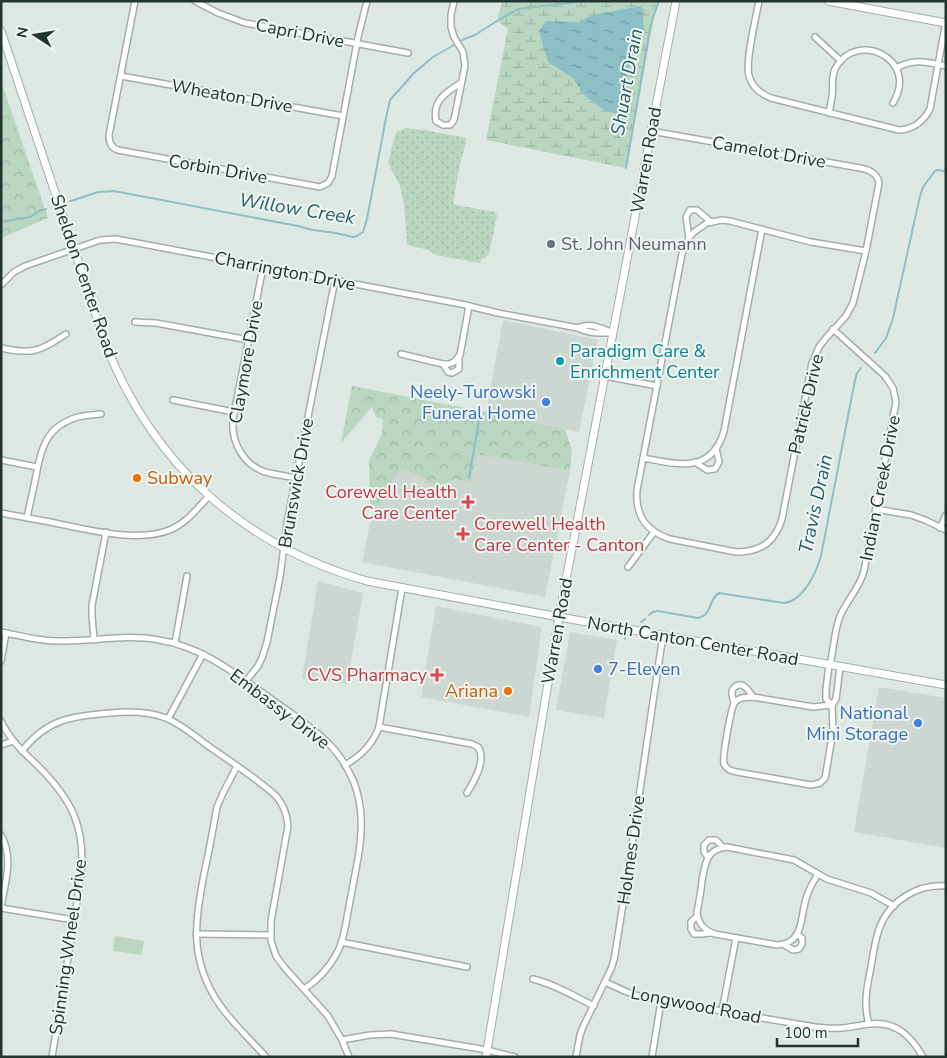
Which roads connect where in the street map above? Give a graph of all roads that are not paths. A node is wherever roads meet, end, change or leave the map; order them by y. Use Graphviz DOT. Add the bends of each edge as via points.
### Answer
graph roads {
  1 [pos="134,1"];
  2 [pos="195,1"];
  3 [pos="367,1"];
  4 [pos="454,1"];
  5 [pos="676,1"];
  6 [pos="759,1"];
  7 [pos="828,1"];
  8 [pos="946,22"];
  9 [pos="1,31"];
  10 [pos="814,38"];
  11 [pos="357,44"];
  12 [pos="3,45"];
  13 [pos="408,53"];
  14 [pos="841,61"];
  15 [pos="938,64"];
  16 [pos="946,66"];
  17 [pos="896,68"];
  18 [pos="121,76"];
  19 [pos="461,83"];
  20 [pos="893,103"];
  21 [pos="829,113"];
  22 [pos="343,116"];
  23 [pos="651,131"];
  24 [pos="879,183"];
  25 [pos="711,222"];
  26 [pos="762,229"];
  27 [pos="689,238"];
  28 [pos="74,250"];
  29 [pos="866,251"];
  30 [pos="263,267"];
  31 [pos="335,280"];
  32 [pos="1,285"];
  33 [pos="469,306"];
  34 [pos="135,322"];
  35 [pos="834,329"];
  36 [pos="612,333"];
  37 [pos="66,334"];
  38 [pos="249,340"];
  39 [pos="1,348"];
  40 [pos="401,354"];
  41 [pos="459,357"];
  42 [pos="443,364"];
  43 [pos="605,376"];
  44 [pos="657,386"];
  45 [pos="173,400"];
  46 [pos="234,412"];
  47 [pos="101,414"];
  48 [pos="716,448"];
  49 [pos="643,458"];
  50 [pos="1,460"];
  51 [pos="696,462"];
  52 [pos="37,467"];
  53 [pos="296,478"];
  54 [pos="209,496"];
  55 [pos="876,509"];
  56 [pos="1,513"];
  57 [pos="946,515"];
  58 [pos="27,518"];
  59 [pos="943,529"];
  60 [pos="106,532"];
  61 [pos="654,532"];
  62 [pos="284,549"];
  63 [pos="628,567"];
  64 [pos="187,576"];
  65 [pos="402,588"];
  66 [pos="560,617"];
  67 [pos="3,633"];
  68 [pos="663,636"];
  69 [pos="94,640"];
  70 [pos="175,643"];
  71 [pos="203,654"];
  72 [pos="1,661"];
  73 [pos="830,665"];
  74 [pos="840,667"];
  75 [pos="246,681"];
  76 [pos="946,685"];
  77 [pos="753,697"];
  78 [pos="734,703"];
  79 [pos="832,706"];
  80 [pos="168,719"];
  81 [pos="1,721"];
  82 [pos="379,727"];
  83 [pos="13,741"];
  84 [pos="1,745"];
  85 [pos="22,751"];
  86 [pos="345,765"];
  87 [pos="238,766"];
  88 [pos="467,793"];
  89 [pos="1,835"];
  90 [pos="723,847"];
  91 [pos="708,857"];
  92 [pos="818,874"];
  93 [pos="946,886"];
  94 [pos="894,906"];
  95 [pos="1,908"];
  96 [pos="697,916"];
  97 [pos="74,920"];
  98 [pos="711,933"];
  99 [pos="196,934"];
  100 [pos="797,934"];
  101 [pos="270,936"];
  102 [pos="736,938"];
  103 [pos="341,942"];
  104 [pos="783,944"];
  105 [pos="466,967"];
  106 [pos="533,979"];
  107 [pos="606,982"];
  108 [pos="304,989"];
  109 [pos="661,1000"];
  110 [pos="594,1006"];
  111 [pos="722,1011"];
  112 [pos="869,1024"];
  113 [pos="342,1040"];
  114 [pos="486,1053"];
  115 [pos="52,1057"];
  116 [pos="266,1057"];
  117 [pos="348,1057"];
  118 [pos="515,1057"];
  119 [pos="576,1057"];
  120 [pos="652,1057"];
  121 [pos="923,1057"];
  1 -- 18 [label="street"];
  2 -- 11 [label="street, Capri Drive" via="245,23"];
  3 -- 11 [label="street"];
  4 -- 19 [label="street" via="451,27 465,61"];
  5 -- 23 [label="main road, Warren Road"];
  6 -- 21 [label="street" via="748,65 755,87 771,98"];
  7 -- 8 [label="main road"];
  8 -- 15 [label="street"];
  9 -- 12 [label="main road, Sheldon Center Road"];
  10 -- 14 [label="street"];
  11 -- 13 [label="street, Capri Drive"];
  11 -- 22 [label="street"];
  12 -- 28 [label="main road, Sheldon Center Road"];
  14 -- 17 [label="street" via="856,51 870,50 884,55"];
  14 -- 21 [label="street" via="834,72"];
  15 -- 16 [label="street"];
  15 -- 17 [label="street" via="918,61"];
  15 -- 21 [label="street" via="930,109 923,120 909,128 899,130"];
  17 -- 20 [label="street" via="900,88"];
  18 -- 22 [label="street, Wheaton Drive"];
  18 -- 22 [label="street, Corbin Drive" via="109,135 111,145 118,150 246,174 320,187 326,184 332,176"];
  19 -- 19 [label="street" via="454,120 450,125 443,125 436,121 435,106"];
  23 -- 24 [label="street, Camelot Drive" via="860,168 874,173"];
  23 -- 36 [label="main road, Warren Road"];
  24 -- 29 [label="street, Patrick Drive"];
  25 -- 26 [label="street" via="730,220"];
  25 -- 27 [label="street"];
  25 -- 27 [label="street" via="697,210 690,210 686,217"];
  26 -- 29 [label="street"];
  26 -- 48 [label="street" via="724,431"];
  27 -- 44 [label="street" via="682,254"];
  28 -- 30 [label="street, Charrington Drive" via="100,240 116,239"];
  28 -- 32 [label="street, Charrington Drive" via="25,266"];
  28 -- 54 [label="main road, Sheldon Center Road" via="107,348 125,389 165,449"];
  29 -- 35 [label="street, Patrick Drive" via="853,303"];
  30 -- 31 [label="street, Charrington Drive"];
  30 -- 38 [label="street, Claymore Drive"];
  31 -- 33 [label="street, Charrington Drive"];
  31 -- 53 [label="street, Brunswick Drive"];
  33 -- 36 [label="street, Charrington Drive" via="583,331"];
  33 -- 41 [label="street"];
  34 -- 38 [label="street" via="156,322"];
  35 -- 55 [label="street, Indian Creek Drive" via="885,376 895,394 896,407"];
  35 -- 61 [label="street, Patrick Drive" via="812,363 782,519 774,537 753,550 736,552 670,540"];
  36 -- 43 [label="main road, Warren Road"];
  37 -- 39 [label="street" via="37,350 24,352"];
  38 -- 46 [label="street, Claymore Drive"];
  40 -- 42 [label="street"];
  41 -- 42 [label="street"];
  41 -- 42 [label="street" via="455,372 448,372"];
  43 -- 44 [label="street"];
  43 -- 66 [label="main road, Warren Road"];
  44 -- 49 [label="street"];
  45 -- 46 [label="street"];
  46 -- 53 [label="street, Claymore Drive" via="234,438 245,459 263,471"];
  47 -- 52 [label="street" via="79,416 59,426 42,447"];
  48 -- 51 [label="street"];
  48 -- 51 [label="street" via="720,462 715,469 707,470"];
  49 -- 51 [label="street" via="680,464"];
  49 -- 61 [label="street" via="637,504 642,520"];
  50 -- 52 [label="street"];
  52 -- 58 [label="street"];
  53 -- 62 [label="street, Brunswick Drive"];
  54 -- 60 [label="street" via="184,521 164,532 138,536"];
  54 -- 62 [label="main road, North Canton Center Road" via="243,524"];
  55 -- 59 [label="street" via="925,520"];
  55 -- 73 [label="street, Indian Creek Drive" via="862,577 840,615"];
  56 -- 58 [label="street"];
  57 -- 59 [label="street"];
  58 -- 60 [label="street"];
  60 -- 69 [label="street" via="92,605"];
  61 -- 63 [label="street"];
  62 -- 65 [label="main road, North Canton Center Road" via="338,572"];
  62 -- 75 [label="street, Brunswick Drive" via="266,647 258,666"];
  64 -- 70 [label="street"];
  65 -- 66 [label="main road, North Canton Center Road"];
  65 -- 82 [label="street"];
  66 -- 68 [label="main road, North Canton Center Road"];
  66 -- 114 [label="main road, Warren Road"];
  67 -- 69 [label="street, Embassy Drive" via="57,641"];
  67 -- 72 [label="street"];
  68 -- 73 [label="main road, North Canton Center Road"];
  68 -- 107 [label="street, Holmes Drive" via="622,916 614,960"];
  69 -- 70 [label="street, Embassy Drive" via="143,638"];
  70 -- 71 [label="street, Embassy Drive"];
  71 -- 75 [label="street, Embassy Drive"];
  71 -- 80 [label="street"];
  73 -- 74 [label="main road, North Canton Center Road"];
  73 -- 79 [label="street, Indian Creek Drive" via="826,699"];
  74 -- 76 [label="main road, North Canton Center Road"];
  74 -- 79 [label="street" via="836,699"];
  75 -- 86 [label="street, Embassy Drive" via="317,733"];
  77 -- 78 [label="street"];
  77 -- 78 [label="street" via="744,686 737,685 732,692"];
  77 -- 79 [label="street" via="804,706"];
  78 -- 79 [label="street" via="723,761 726,768 811,785 825,778 833,731"];
  80 -- 85 [label="street" via="133,712 75,716 45,729"];
  80 -- 87 [label="street"];
  81 -- 83 [label="street, Spinning Wheel Drive"];
  82 -- 86 [label="street" via="366,749"];
  82 -- 88 [label="street" via="476,745 481,755 477,775"];
  83 -- 84 [label="street"];
  83 -- 85 [label="street, Spinning Wheel Drive"];
  85 -- 97 [label="street, Spinning Wheel Drive" via="59,789 78,826 82,863"];
  86 -- 103 [label="street, Embassy Drive" via="358,797 362,830"];
  87 -- 99 [label="street" via="222,793 218,807"];
  87 -- 101 [label="street" via="276,796 284,806 287,818 288,832"];
  89 -- 95 [label="street" via="7,847 8,860"];
  90 -- 91 [label="street"];
  90 -- 91 [label="street" via="716,840 708,840 704,852"];
  90 -- 92 [label="street" via="788,858"];
  91 -- 96 [label="street"];
  92 -- 94 [label="street" via="871,893"];
  92 -- 100 [label="street" via="807,894"];
  93 -- 94 [label="street" via="922,888"];
  94 -- 112 [label="street" via="882,922 876,941 866,994"];
  95 -- 97 [label="street"];
  96 -- 98 [label="street" via="701,925"];
  96 -- 98 [label="street" via="690,929 694,934"];
  97 -- 115 [label="street, Spinning Wheel Drive"];
  98 -- 102 [label="street"];
  99 -- 101 [label="street"];
  99 -- 116 [label="street" via="206,981 225,1012"];
  100 -- 104 [label="street" via="793,940"];
  100 -- 104 [label="street" via="802,938 799,950"];
  101 -- 108 [label="street" via="279,961"];
  102 -- 104 [label="street"];
  102 -- 111 [label="street"];
  103 -- 105 [label="street"];
  103 -- 108 [label="street, Embassy Drive" via="328,968"];
  106 -- 110 [label="street" via="556,986"];
  107 -- 109 [label="street, Longwood Road" via="634,994"];
  107 -- 110 [label="street, Holmes Drive"];
  108 -- 113 [label="street" via="328,1016"];
  109 -- 111 [label="street, Longwood Road"];
  109 -- 120 [label="street"];
  110 -- 119 [label="street, Holmes Drive" via="580,1035"];
  111 -- 112 [label="street, Longwood Road" via="824,1028"];
  112 -- 121 [label="street, Longwood Road" via="899,1029 911,1039"];
  113 -- 114 [label="street" via="391,1034"];
  113 -- 117 [label="street"];
  114 -- 118 [label="street"];
}
